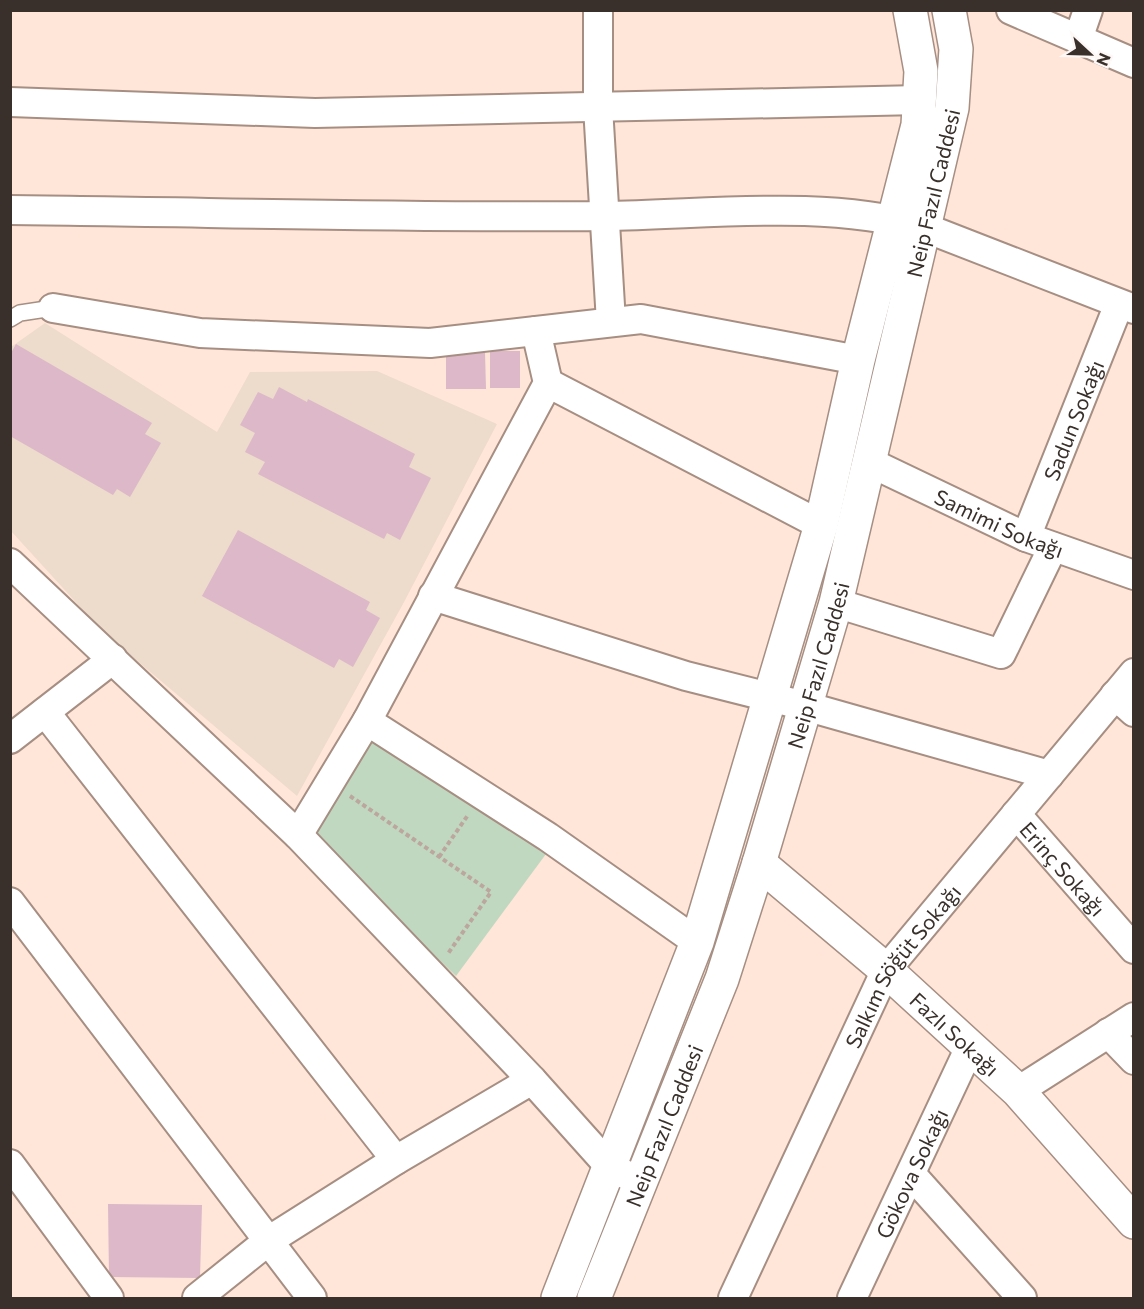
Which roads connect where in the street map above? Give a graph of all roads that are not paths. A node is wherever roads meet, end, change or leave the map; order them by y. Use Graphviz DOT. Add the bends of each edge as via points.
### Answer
graph roads {
  1 [pos="598,10"];
  2 [pos="910,10"];
  3 [pos="949,10"];
  4 [pos="1011,10"];
  5 [pos="1088,10"];
  6 [pos="1078,39"];
  7 [pos="1134,63"];
  8 [pos="920,100"];
  9 [pos="10,102"];
  10 [pos="598,107"];
  11 [pos="10,210"];
  12 [pos="603,216"];
  13 [pos="909,223"];
  14 [pos="1126,306"];
  15 [pos="53,308"];
  16 [pos="10,319"];
  17 [pos="611,322"];
  18 [pos="536,331"];
  19 [pos="858,360"];
  20 [pos="548,383"];
  21 [pos="869,462"];
  22 [pos="821,525"];
  23 [pos="1026,537"];
  24 [pos="1053,547"];
  25 [pos="10,563"];
  26 [pos="1134,575"];
  27 [pos="433,597"];
  28 [pos="836,603"];
  29 [pos="112,659"];
  30 [pos="1134,673"];
  31 [pos="771,697"];
  32 [pos="1124,703"];
  33 [pos="805,706"];
  34 [pos="45,712"];
  35 [pos="367,721"];
  36 [pos="10,739"];
  37 [pos="1049,775"];
  38 [pos="1016,814"];
  39 [pos="298,835"];
  40 [pos="759,862"];
  41 [pos="10,902"];
  42 [pos="697,942"];
  43 [pos="1134,949"];
  44 [pos="886,970"];
  45 [pos="1134,1017"];
  46 [pos="1108,1033"];
  47 [pos="970,1047"];
  48 [pos="1134,1060"];
  49 [pos="532,1080"];
  50 [pos="1018,1091"];
  51 [pos="396,1160"];
  52 [pos="10,1164"];
  53 [pos="610,1167"];
  54 [pos="911,1174"];
  55 [pos="641,1182"];
  56 [pos="1134,1222"];
  57 [pos="268,1241"];
  58 [pos="109,1299"];
  59 [pos="197,1299"];
  60 [pos="312,1299"];
  61 [pos="558,1299"];
  62 [pos="594,1299"];
  63 [pos="733,1299"];
  64 [pos="852,1299"];
  65 [pos="1022,1299"];
  1 -- 10 [label="street"];
  2 -- 8 [label="main road" via="921,71"];
  3 -- 13 [label="main road, Neip Fazıl Caddesi" via="956,49 952,108"];
  4 -- 6 [label="street"];
  5 -- 6 [label="street"];
  6 -- 7 [label="street"];
  8 -- 10 [label="street"];
  8 -- 13 [label="main road"];
  9 -- 10 [label="street" via="315,113"];
  10 -- 12 [label="street"];
  11 -- 12 [label="street"];
  12 -- 13 [label="street" via="783,210"];
  12 -- 17 [label="street"];
  13 -- 14 [label="street"];
  13 -- 19 [label="main road"];
  13 -- 21 [label="main road, Neip Fazıl Caddesi"];
  14 -- 23 [label="street, Sadun Sokağı"];
  15 -- 16 [label="lane" via="20,313"];
  15 -- 18 [label="street" via="212,333 430,343"];
  17 -- 18 [label="street"];
  17 -- 19 [label="street" via="640,319"];
  18 -- 20 [label="street"];
  19 -- 22 [label="main road"];
  20 -- 22 [label="street"];
  20 -- 27 [label="street"];
  21 -- 23 [label="street, Samimi Sokağı"];
  21 -- 28 [label="main road, Neip Fazıl Caddesi"];
  22 -- 31 [label="main road"];
  23 -- 24 [label="street, Samimi Sokağı"];
  24 -- 26 [label="street, Samimi Sokağı"];
  24 -- 28 [label="street" via="1001,654"];
  25 -- 29 [label="street"];
  27 -- 31 [label="street" via="686,676"];
  27 -- 35 [label="street"];
  28 -- 33 [label="main road, Neip Fazıl Caddesi"];
  29 -- 34 [label="street"];
  29 -- 39 [label="street"];
  30 -- 32 [label="street, Salkım Söğüt Sokağı"];
  31 -- 33 [label="street"];
  31 -- 42 [label="main road"];
  32 -- 37 [label="street, Salkım Söğüt Sokağı"];
  33 -- 37 [label="street"];
  33 -- 40 [label="main road, Neip Fazıl Caddesi"];
  34 -- 36 [label="street"];
  34 -- 51 [label="street"];
  35 -- 39 [label="street"];
  35 -- 42 [label="street" via="548,837"];
  37 -- 38 [label="street, Salkım Söğüt Sokağı"];
  38 -- 43 [label="street, Erinç Sokağı"];
  38 -- 44 [label="street, Salkım Söğüt Sokağı"];
  39 -- 49 [label="street"];
  40 -- 44 [label="main road, Fazlı Sokağı"];
  40 -- 55 [label="main road, Neip Fazıl Caddesi" via="722,979"];
  41 -- 57 [label="street"];
  42 -- 53 [label="main road"];
  44 -- 47 [label="main road, Fazlı Sokağı"];
  44 -- 63 [label="street, Salkım Söğüt Sokağı"];
  45 -- 46 [label="street"];
  46 -- 48 [label="street"];
  46 -- 50 [label="street"];
  47 -- 50 [label="main road, Fazlı Sokağı"];
  47 -- 54 [label="street, Gökova Sokağı"];
  49 -- 51 [label="street"];
  49 -- 53 [label="street"];
  50 -- 56 [label="main road, Fazlı Sokağı"];
  51 -- 57 [label="street"];
  52 -- 58 [label="street"];
  53 -- 55 [label="street"];
  53 -- 61 [label="main road"];
  54 -- 64 [label="street, Gökova Sokağı"];
  54 -- 65 [label="street"];
  55 -- 62 [label="main road, Neip Fazıl Caddesi"];
  57 -- 59 [label="street"];
  57 -- 60 [label="street"];
}
